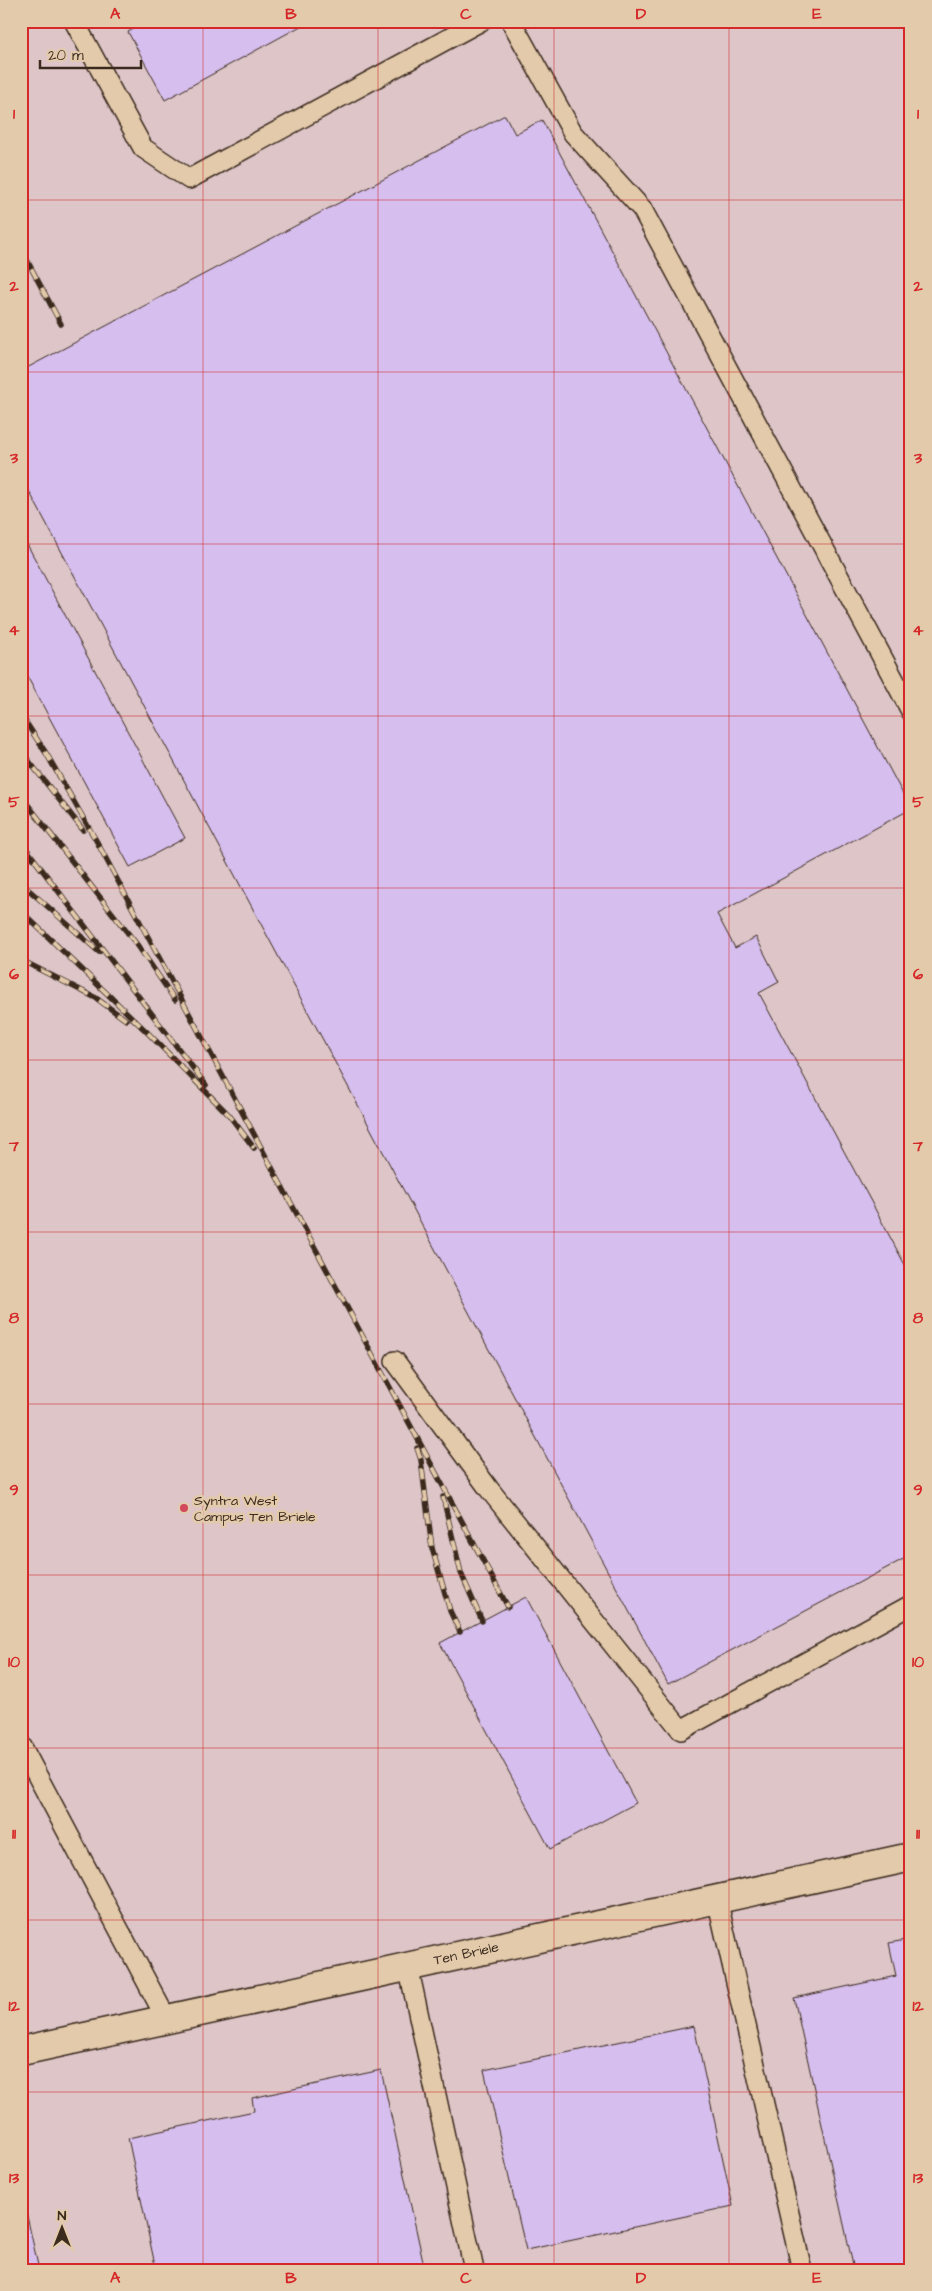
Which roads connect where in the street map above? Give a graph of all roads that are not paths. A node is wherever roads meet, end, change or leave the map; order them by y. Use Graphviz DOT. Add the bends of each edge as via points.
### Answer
graph roads {
  1 [pos="74,21"];
  2 [pos="481,21"];
  3 [pos="511,21"];
  4 [pos="911,712"];
  5 [pos="396,1361"];
  6 [pos="911,1605"];
  7 [pos="21,1745"];
  8 [pos="911,1857"];
  9 [pos="717,1899"];
  10 [pos="408,1966"];
  11 [pos="166,2018"];
  12 [pos="21,2050"];
  13 [pos="474,2270"];
  14 [pos="802,2270"];
  1 -- 2 [label="lane" via="143,148 189,179"];
  3 -- 4 [label="lane" via="573,133 642,209"];
  5 -- 6 [label="lane" via="489,1489 681,1730"];
  7 -- 11 [label="lane"];
  8 -- 9 [label="street, Ten Briele"];
  9 -- 10 [label="street, Ten Briele"];
  9 -- 14 [label="lane"];
  10 -- 11 [label="street, Ten Briele"];
  10 -- 13 [label="lane"];
  11 -- 12 [label="street, Ten Briele"];
}
